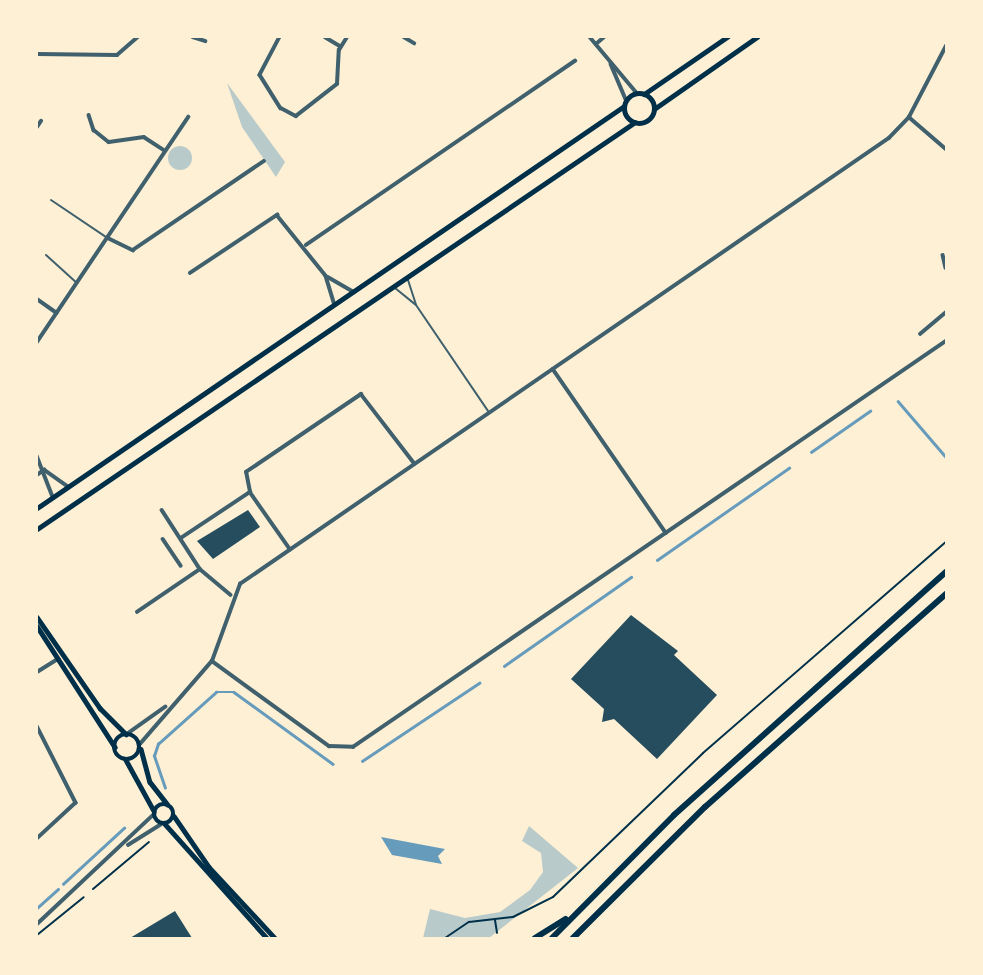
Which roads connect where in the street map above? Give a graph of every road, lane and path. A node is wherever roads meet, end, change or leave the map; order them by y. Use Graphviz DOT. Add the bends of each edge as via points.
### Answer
graph roads {
  1 [pos="138,37"];
  2 [pos="193,37"];
  3 [pos="280,37"];
  4 [pos="325,37"];
  5 [pos="347,37"];
  6 [pos="404,37"];
  7 [pos="590,37"];
  8 [pos="604,37"];
  9 [pos="727,37"];
  10 [pos="757,37"];
  11 [pos="205,41"];
  12 [pos="414,43"];
  13 [pos="596,44"];
  14 [pos="340,46"];
  15 [pos="946,46"];
  16 [pos="37,54"];
  17 [pos="575,61"];
  18 [pos="610,62"];
  19 [pos="640,93"];
  20 [pos="625,103"];
  21 [pos="654,109"];
  22 [pos="89,115"];
  23 [pos="188,117"];
  24 [pos="909,117"];
  25 [pos="41,121"];
  26 [pos="635,122"];
  27 [pos="37,127"];
  28 [pos="946,149"];
  29 [pos="164,150"];
  30 [pos="264,161"];
  31 [pos="51,200"];
  32 [pos="108,239"];
  33 [pos="306,245"];
  34 [pos="46,255"];
  35 [pos="943,255"];
  36 [pos="946,268"];
  37 [pos="190,274"];
  38 [pos="326,276"];
  39 [pos="408,277"];
  40 [pos="78,283"];
  41 [pos="393,287"];
  42 [pos="355,292"];
  43 [pos="37,299"];
  44 [pos="416,305"];
  45 [pos="335,306"];
  46 [pos="946,312"];
  47 [pos="57,313"];
  48 [pos="920,334"];
  49 [pos="946,341"];
  50 [pos="37,342"];
  51 [pos="553,369"];
  52 [pos="489,412"];
  53 [pos="37,456"];
  54 [pos="415,464"];
  55 [pos="44,470"];
  56 [pos="37,475"];
  57 [pos="69,487"];
  58 [pos="250,492"];
  59 [pos="53,497"];
  60 [pos="37,508"];
  61 [pos="162,510"];
  62 [pos="37,529"];
  63 [pos="666,533"];
  64 [pos="181,538"];
  65 [pos="163,539"];
  66 [pos="946,542"];
  67 [pos="290,549"];
  68 [pos="181,566"];
  69 [pos="200,569"];
  70 [pos="946,572"];
  71 [pos="946,594"];
  72 [pos="231,595"];
  73 [pos="137,612"];
  74 [pos="37,617"];
  75 [pos="37,626"];
  76 [pos="61,657"];
  77 [pos="212,661"];
  78 [pos="37,672"];
  79 [pos="170,704"];
  80 [pos="37,726"];
  81 [pos="126,734"];
  82 [pos="140,745"];
  83 [pos="115,747"];
  84 [pos="125,759"];
  85 [pos="167,804"];
  86 [pos="154,813"];
  87 [pos="174,816"];
  88 [pos="163,824"];
  89 [pos="37,839"];
  90 [pos="149,842"];
  91 [pos="123,848"];
  92 [pos="93,889"];
  93 [pos="84,897"];
  94 [pos="574,914"];
  95 [pos="495,920"];
  96 [pos="37,924"];
  97 [pos="498,933"];
  98 [pos="37,935"];
  99 [pos="575,936"];
  100 [pos="267,938"];
  101 [pos="275,938"];
  102 [pos="446,938"];
  103 [pos="535,938"];
  104 [pos="552,938"];
  1 -- 16 [label="street" via="117,55"];
  2 -- 11 [label="street"];
  3 -- 14 [label="street" via="260,75 292,116 337,84"];
  4 -- 14 [label="street"];
  5 -- 14 [label="street"];
  6 -- 12 [label="street"];
  7 -- 13 [label="street"];
  8 -- 13 [label="street"];
  9 -- 19 [label="main road"];
  10 -- 21 [label="main road"];
  13 -- 18 [label="street"];
  15 -- 24 [label="street"];
  17 -- 33 [label="street"];
  18 -- 19 [label="street"];
  18 -- 20 [label="street"];
  19 -- 20 [label="main road"];
  19 -- 21 [label="main road"];
  20 -- 26 [label="main road"];
  20 -- 42 [label="main road"];
  21 -- 26 [label="main road" via="647,120"];
  22 -- 29 [label="street" via="106,140 144,137"];
  23 -- 29 [label="street"];
  24 -- 28 [label="street"];
  24 -- 51 [label="street" via="889,138"];
  25 -- 27 [label="street"];
  26 -- 39 [label="main road"];
  29 -- 32 [label="street"];
  30 -- 32 [label="street" via="133,250"];
  31 -- 32 [label="lane"];
  32 -- 40 [label="street"];
  33 -- 37 [label="street" via="287,220 271,215"];
  33 -- 38 [label="street"];
  34 -- 40 [label="lane"];
  35 -- 36 [label="street"];
  38 -- 42 [label="street"];
  38 -- 45 [label="street"];
  39 -- 41 [label="main road"];
  39 -- 44 [label="lane"];
  40 -- 47 [label="street"];
  41 -- 44 [label="lane"];
  41 -- 62 [label="main road"];
  42 -- 45 [label="main road"];
  43 -- 47 [label="street"];
  44 -- 52 [label="lane"];
  45 -- 57 [label="main road"];
  46 -- 48 [label="street"];
  47 -- 50 [label="street"];
  49 -- 63 [label="street"];
  51 -- 52 [label="street"];
  51 -- 63 [label="street"];
  52 -- 54 [label="street"];
  53 -- 55 [label="street"];
  54 -- 58 [label="street" via="361,394 246,472"];
  54 -- 67 [label="street"];
  55 -- 56 [label="street"];
  55 -- 57 [label="street"];
  55 -- 59 [label="street"];
  57 -- 59 [label="main road"];
  58 -- 64 [label="street"];
  58 -- 67 [label="street"];
  59 -- 60 [label="main road"];
  61 -- 64 [label="street"];
  63 -- 77 [label="street" via="353,747 330,746"];
  64 -- 69 [label="street"];
  65 -- 68 [label="street"];
  66 -- 95 [label="path" via="676,778 560,892 526,913"];
  67 -- 72 [label="street"];
  69 -- 72 [label="street"];
  69 -- 73 [label="street"];
  70 -- 94 [label="highway" via="674,815"];
  71 -- 99 [label="highway" via="705,807"];
  72 -- 77 [label="street"];
  74 -- 76 [label="main road"];
  75 -- 76 [label="main road"];
  76 -- 78 [label="street"];
  76 -- 81 [label="main road"];
  76 -- 83 [label="main road"];
  77 -- 79 [label="street"];
  79 -- 81 [label="street"];
  79 -- 82 [label="street"];
  80 -- 89 [label="street" via="76,803"];
  81 -- 82 [label="main road"];
  81 -- 83 [label="main road"];
  82 -- 84 [label="main road"];
  82 -- 85 [label="main road" via="150,782"];
  83 -- 84 [label="main road"];
  84 -- 86 [label="main road"];
  85 -- 86 [label="main road"];
  85 -- 87 [label="main road"];
  86 -- 88 [label="main road"];
  86 -- 91 [label="street"];
  87 -- 88 [label="main road"];
  87 -- 101 [label="main road" via="209,867"];
  88 -- 91 [label="street"];
  88 -- 100 [label="main road"];
  90 -- 92 [label="path"];
  91 -- 96 [label="street"];
  93 -- 98 [label="path"];
  94 -- 103 [label="highway"];
  94 -- 104 [label="highway"];
  95 -- 97 [label="path"];
  95 -- 102 [label="path" via="468,922"];
}
